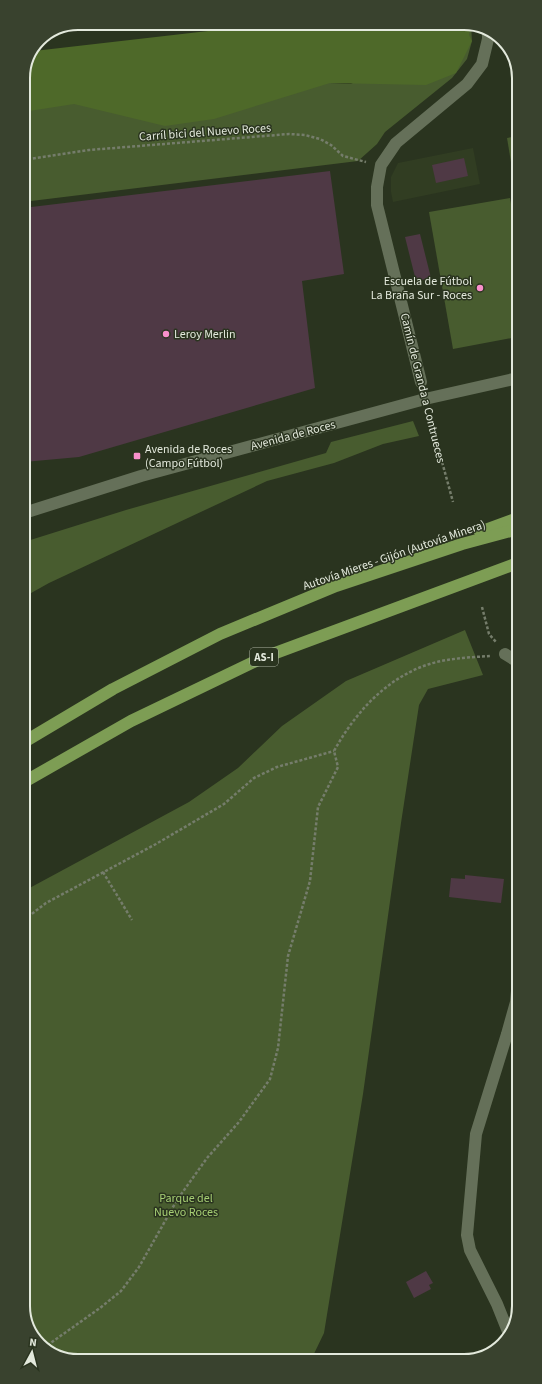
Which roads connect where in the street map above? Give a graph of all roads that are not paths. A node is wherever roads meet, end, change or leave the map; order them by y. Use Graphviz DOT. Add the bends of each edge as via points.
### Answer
graph roads {
  1 [pos="488,36"];
  2 [pos="512,379"];
  3 [pos="421,382"];
  4 [pos="30,511"];
  5 [pos="512,520"];
  6 [pos="512,531"];
  7 [pos="512,565"];
  8 [pos="336,586"];
  9 [pos="505,654"];
  10 [pos="512,658"];
  11 [pos="30,738"];
  12 [pos="30,779"];
  13 [pos="512,1016"];
  14 [pos="507,1328"];
  1 -- 3 [label="street, Camín de Granda a Contrueces" via="482,64 467,84 396,142 381,166 377,205"];
  2 -- 4 [label="street, Avenida de Roces" via="425,399 141,476"];
  5 -- 8 [label="highway"];
  6 -- 8 [label="highway, Autovía Mieres - Gijón (Autovía Minera)" via="462,544"];
  7 -- 12 [label="highway, AS-I" via="262,658 131,722"];
  8 -- 11 [label="highway, Autovía Mieres - Gijón (Autovía Minera)" via="220,634 113,689"];
  9 -- 10 [label="street"];
  13 -- 14 [label="street" via="476,1134 467,1235 470,1250"];
}
